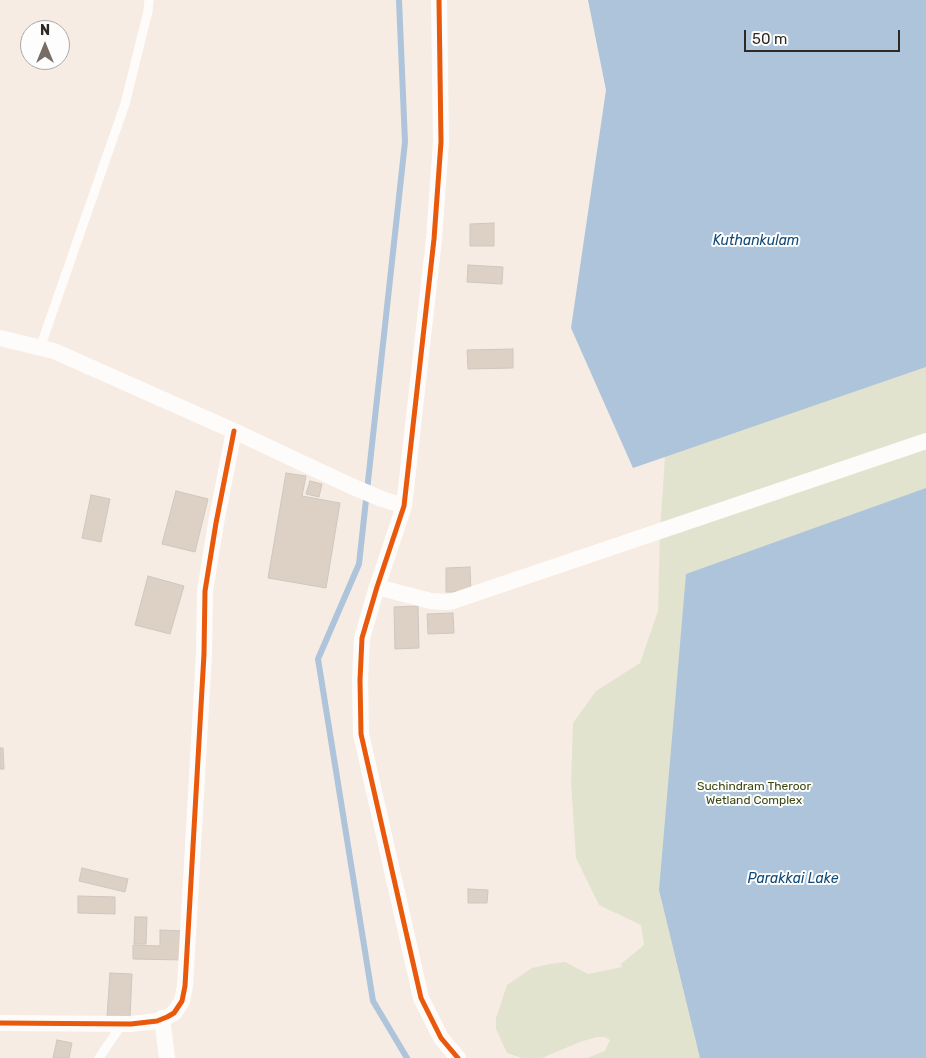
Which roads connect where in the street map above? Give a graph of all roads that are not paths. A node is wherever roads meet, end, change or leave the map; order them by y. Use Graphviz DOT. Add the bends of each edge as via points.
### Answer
graph roads {
  1 [pos="149,0"];
  2 [pos="439,0"];
  3 [pos="0,338"];
  4 [pos="40,348"];
  5 [pos="234,431"];
  6 [pos="926,441"];
  7 [pos="404,506"];
  8 [pos="376,586"];
  9 [pos="162,1018"];
  10 [pos="0,1023"];
  11 [pos="122,1024"];
  12 [pos="99,1058"];
  13 [pos="167,1058"];
  14 [pos="458,1058"];
  1 -- 4 [label="lane" via="125,104"];
  2 -- 7 [label="street" via="441,142 434,239"];
  3 -- 4 [label="street"];
  4 -- 5 [label="street" via="54,351"];
  5 -- 7 [label="street" via="351,486"];
  5 -- 9 [label="street" via="205,591 184,986 182,1001 174,1013"];
  6 -- 8 [label="street" via="453,601 431,601"];
  7 -- 8 [label="street"];
  8 -- 14 [label="street" via="362,638 361,734 421,998 442,1038"];
  9 -- 11 [label="street"];
  9 -- 13 [label="street"];
  10 -- 11 [label="street"];
  11 -- 12 [label="lane"];
}
